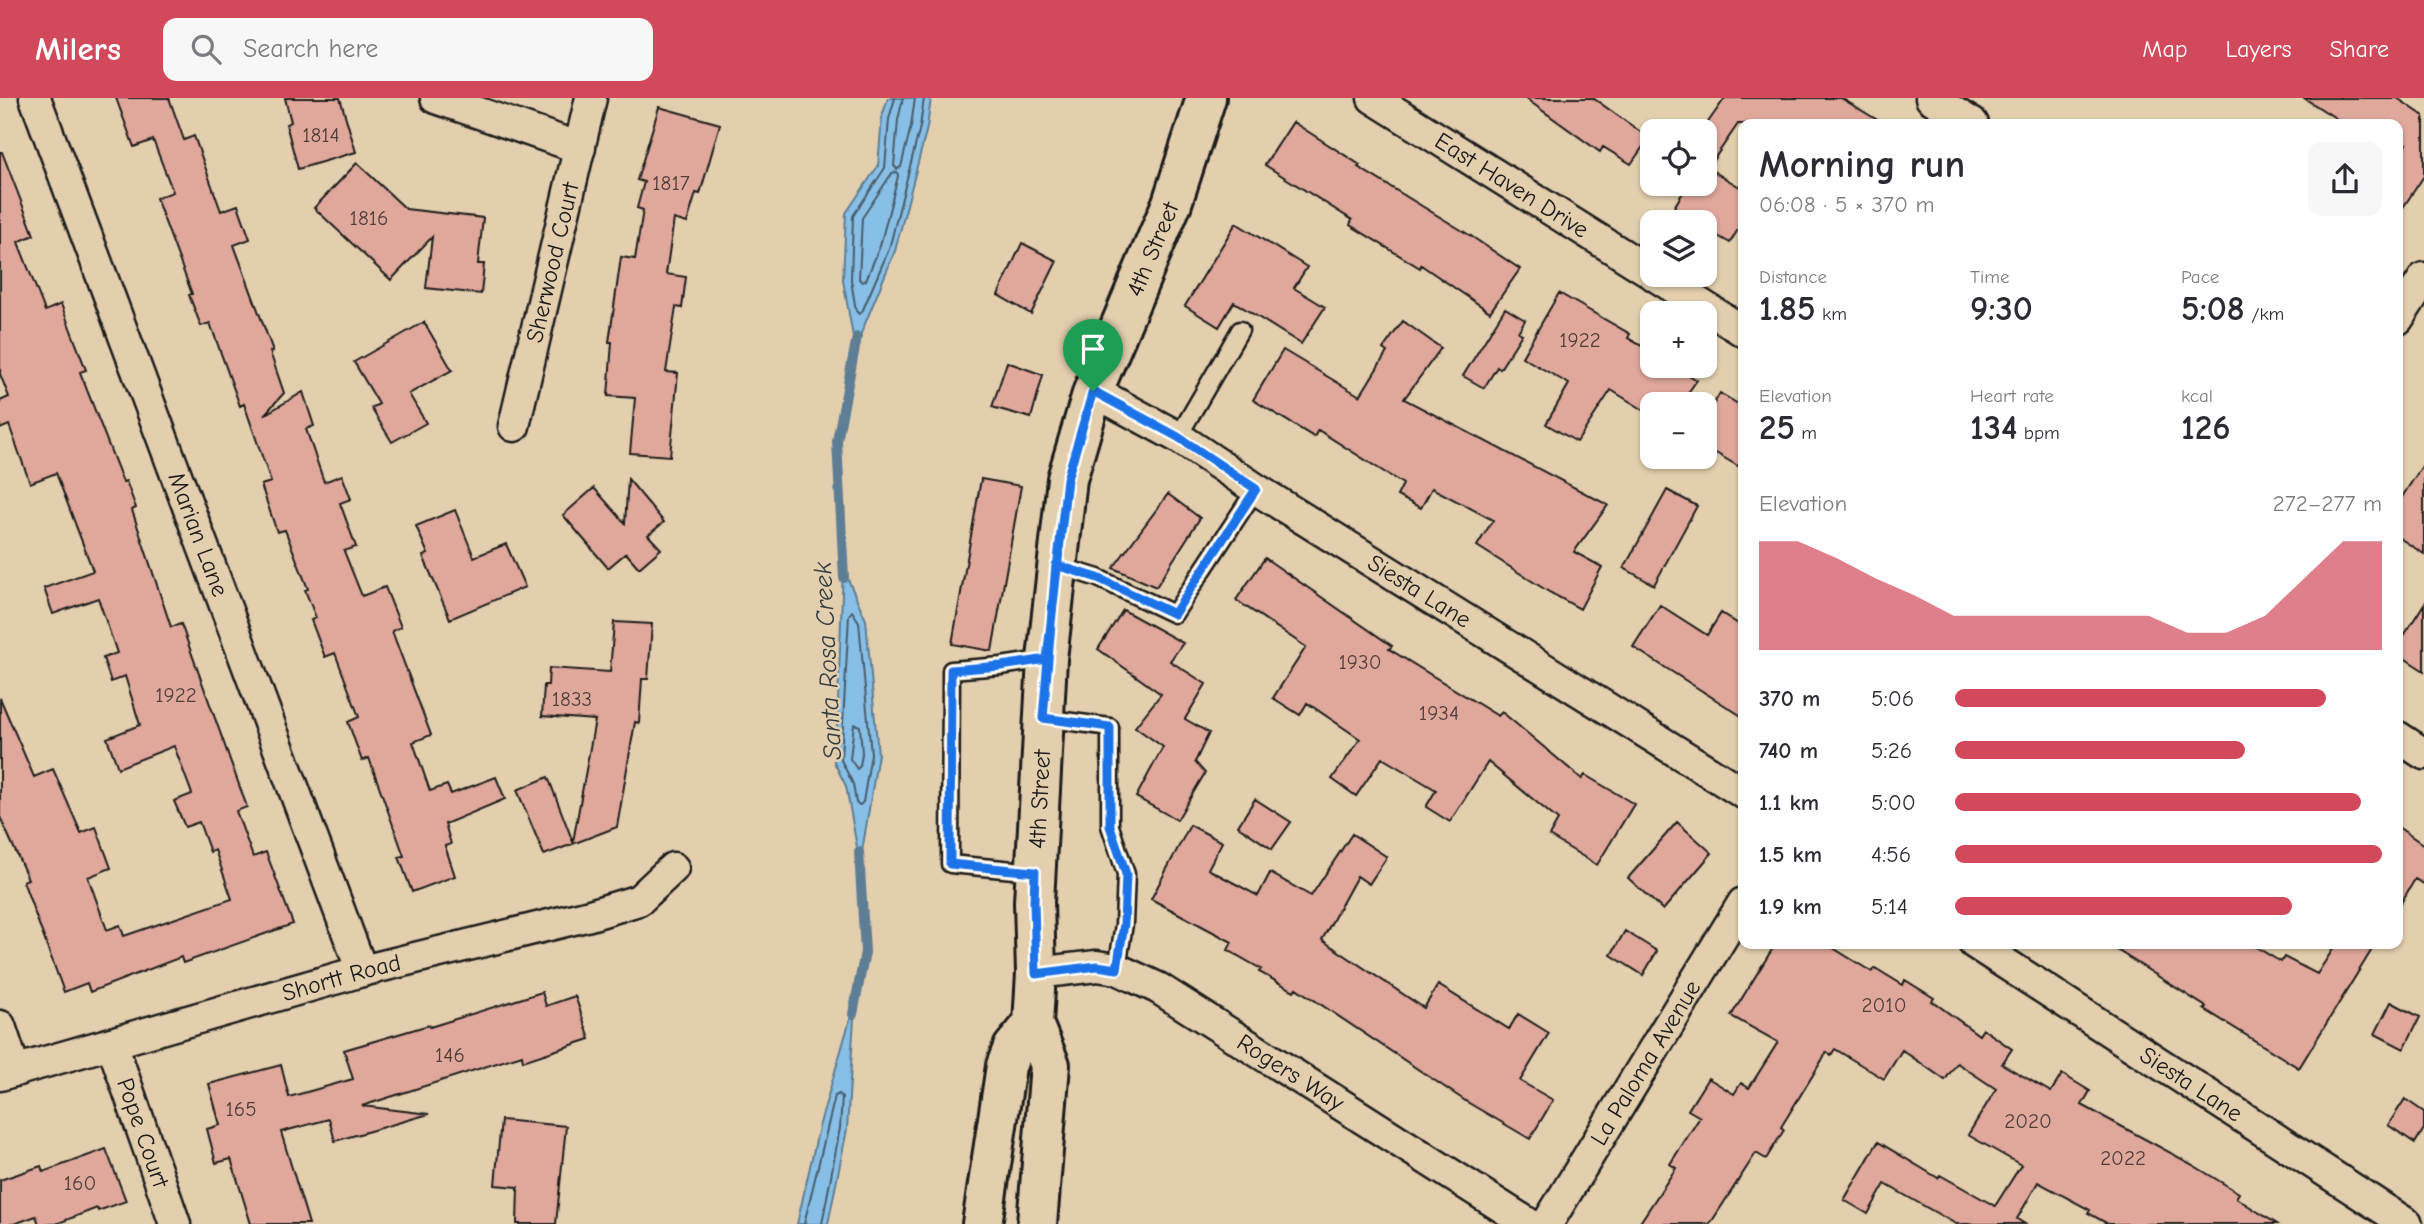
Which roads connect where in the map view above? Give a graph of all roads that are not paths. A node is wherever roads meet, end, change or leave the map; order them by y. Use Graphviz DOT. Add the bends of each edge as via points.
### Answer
graph roads {
  1 [pos="34,98"];
  2 [pos="436,98"];
  3 [pos="591,98"];
  4 [pos="1206,98"];
  5 [pos="1373,98"];
  6 [pos="1931,98"];
  7 [pos="1965,119"];
  8 [pos="580,148"];
  9 [pos="1640,266"];
  10 [pos="2424,278"];
  11 [pos="1674,287"];
  12 [pos="2403,311"];
  13 [pos="1738,328"];
  14 [pos="1240,330"];
  15 [pos="1093,391"];
  16 [pos="514,426"];
  17 [pos="1178,437"];
  18 [pos="1256,489"];
  19 [pos="1056,565"];
  20 [pos="1047,659"];
  21 [pos="1043,718"];
  22 [pos="2403,740"];
  23 [pos="2424,754"];
  24 [pos="1738,790"];
  25 [pos="673,868"];
  26 [pos="1035,872"];
  27 [pos="1738,911"];
  28 [pos="1983,949"];
  29 [pos="1117,969"];
  30 [pos="362,971"];
  31 [pos="1036,974"];
  32 [pos="1033,1024"];
  33 [pos="0,1026"];
  34 [pos="111,1044"];
  35 [pos="8,1073"];
  36 [pos="175,1224"];
  37 [pos="982,1224"];
  38 [pos="1037,1224"];
  39 [pos="1528,1224"];
  40 [pos="1547,1224"];
  41 [pos="2407,1224"];
  1 -- 30 [label="street, Marian Lane"];
  2 -- 8 [label="street"];
  3 -- 8 [label="street, Sherwood Court"];
  4 -- 15 [label="main road, 4th Street" via="1172,203"];
  5 -- 9 [label="street, East Haven Drive"];
  6 -- 7 [label="street"];
  8 -- 16 [label="street, Sherwood Court"];
  10 -- 12 [label="street"];
  11 -- 13 [label="street, East Haven Drive"];
  14 -- 17 [label="lane"];
  15 -- 17 [label="street, Siesta Lane"];
  15 -- 19 [label="main road, 4th Street" via="1067,479"];
  17 -- 18 [label="street, Siesta Lane"];
  18 -- 19 [label="lane" via="1174,614 1098,578"];
  18 -- 24 [label="street, Siesta Lane"];
  19 -- 20 [label="main road, 4th Street"];
  20 -- 21 [label="main road, 4th Street"];
  20 -- 26 [label="lane" via="951,670 950,864"];
  21 -- 26 [label="main road, 4th Street"];
  21 -- 29 [label="lane" via="1110,727 1110,826 1126,874"];
  22 -- 23 [label="street"];
  25 -- 30 [label="street, Shortt Road" via="639,900"];
  26 -- 31 [label="main road, 4th Street"];
  27 -- 40 [label="street, La Paloma Avenue"];
  28 -- 41 [label="street, Siesta Lane"];
  29 -- 31 [label="street, Rogers Way" via="1097,966"];
  29 -- 39 [label="street, Rogers Way" via="1158,988"];
  30 -- 34 [label="street, Shortt Road"];
  31 -- 32 [label="main road, 4th Street"];
  32 -- 37 [label="main road" via="1013,1048 1006,1066"];
  32 -- 38 [label="main road, 4th Street" via="1050,1065"];
  33 -- 35 [label="street"];
  34 -- 35 [label="street, Shortt Road"];
  34 -- 36 [label="street, Pope Court"];
}
